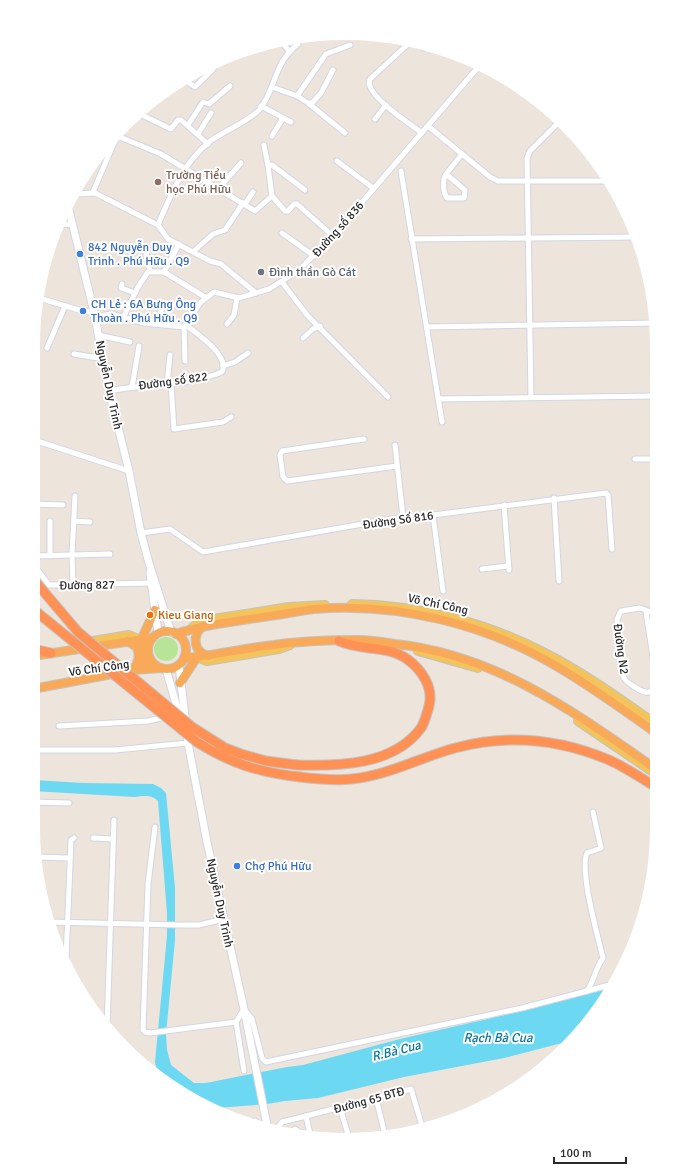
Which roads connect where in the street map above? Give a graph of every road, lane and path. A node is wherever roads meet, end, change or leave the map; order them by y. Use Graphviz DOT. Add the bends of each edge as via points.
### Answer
graph roads {
  1 [pos="298,44"];
  2 [pos="350,45"];
  3 [pos="285,46"];
  4 [pos="406,46"];
  5 [pos="289,51"];
  6 [pos="476,69"];
  7 [pos="212,70"];
  8 [pos="333,70"];
  9 [pos="190,83"];
  10 [pos="230,86"];
  11 [pos="272,87"];
  12 [pos="297,96"];
  13 [pos="308,103"];
  14 [pos="386,105"];
  15 [pos="261,106"];
  16 [pos="211,113"];
  17 [pos="144,116"];
  18 [pos="283,118"];
  19 [pos="375,119"];
  20 [pos="291,122"];
  21 [pos="188,125"];
  22 [pos="556,125"];
  23 [pos="428,126"];
  24 [pos="345,133"];
  25 [pos="422,133"];
  26 [pos="198,134"];
  27 [pos="122,136"];
  28 [pos="272,136"];
  29 [pos="208,144"];
  30 [pos="264,145"];
  31 [pos="110,151"];
  32 [pos="462,154"];
  33 [pos="338,161"];
  34 [pos="241,163"];
  35 [pos="268,166"];
  36 [pos="186,169"];
  37 [pos="401,171"];
  38 [pos="446,174"];
  39 [pos="527,181"];
  40 [pos="602,181"];
  41 [pos="219,188"];
  42 [pos="374,188"];
  43 [pos="305,190"];
  44 [pos="93,192"];
  45 [pos="253,192"];
  46 [pos="80,193"];
  47 [pos="272,196"];
  48 [pos="244,204"];
  49 [pos="70,213"];
  50 [pos="72,224"];
  51 [pos="65,225"];
  52 [pos="158,225"];
  53 [pos="282,233"];
  54 [pos="333,236"];
  55 [pos="630,237"];
  56 [pos="529,238"];
  57 [pos="411,239"];
  58 [pos="179,244"];
  59 [pos="148,249"];
  60 [pos="194,251"];
  61 [pos="314,256"];
  62 [pos="150,271"];
  63 [pos="164,272"];
  64 [pos="282,282"];
  65 [pos="122,284"];
  66 [pos="135,293"];
  67 [pos="256,293"];
  68 [pos="205,298"];
  69 [pos="237,298"];
  70 [pos="44,299"];
  71 [pos="65,306"];
  72 [pos="162,308"];
  73 [pos="94,315"];
  74 [pos="124,316"];
  75 [pos="649,323"];
  76 [pos="157,324"];
  77 [pos="227,324"];
  78 [pos="530,325"];
  79 [pos="185,326"];
  80 [pos="320,326"];
  81 [pos="427,327"];
  82 [pos="98,335"];
  83 [pos="303,338"];
  84 [pos="130,342"];
  85 [pos="139,346"];
  86 [pos="47,348"];
  87 [pos="248,353"];
  88 [pos="74,354"];
  89 [pos="170,355"];
  90 [pos="104,359"];
  91 [pos="185,361"];
  92 [pos="223,366"];
  93 [pos="169,384"];
  94 [pos="132,387"];
  95 [pos="109,391"];
  96 [pos="388,396"];
  97 [pos="531,396"];
  98 [pos="650,396"];
  99 [pos="438,399"];
  100 [pos="231,417"];
  101 [pos="442,422"];
  102 [pos="364,439"];
  103 [pos="40,442"];
  104 [pos="395,445"];
  105 [pos="650,458"];
  106 [pos="636,459"];
  107 [pos="397,466"];
  108 [pos="129,471"];
  109 [pos="75,496"];
  110 [pos="554,498"];
  111 [pos="40,504"];
  112 [pos="62,505"];
  113 [pos="504,505"];
  114 [pos="433,515"];
  115 [pos="403,517"];
  116 [pos="50,521"];
  117 [pos="74,521"];
  118 [pos="90,522"];
  119 [pos="141,533"];
  120 [pos="612,549"];
  121 [pos="110,554"];
  122 [pos="72,555"];
  123 [pos="40,556"];
  124 [pos="50,556"];
  125 [pos="149,563"];
  126 [pos="482,569"];
  127 [pos="40,573"];
  128 [pos="559,581"];
  129 [pos="150,584"];
  130 [pos="74,585"];
  131 [pos="40,587"];
  132 [pos="443,591"];
  133 [pos="332,607"];
  134 [pos="155,610"];
  135 [pos="646,612"];
  136 [pos="650,613"];
  137 [pos="40,615"];
  138 [pos="202,626"];
  139 [pos="192,628"];
  140 [pos="650,632"];
  141 [pos="174,633"];
  142 [pos="155,636"];
  143 [pos="141,640"];
  144 [pos="127,641"];
  145 [pos="339,641"];
  146 [pos="292,644"];
  147 [pos="70,650"];
  148 [pos="40,651"];
  149 [pos="40,652"];
  150 [pos="51,653"];
  151 [pos="40,655"];
  152 [pos="208,656"];
  153 [pos="197,657"];
  154 [pos="182,662"];
  155 [pos="145,669"];
  156 [pos="163,669"];
  157 [pos="133,670"];
  158 [pos="588,681"];
  159 [pos="180,683"];
  160 [pos="56,684"];
  161 [pos="40,687"];
  162 [pos="650,691"];
  163 [pos="179,715"];
  164 [pos="650,720"];
  165 [pos="59,726"];
  166 [pos="650,728"];
  167 [pos="188,743"];
  168 [pos="40,750"];
  169 [pos="650,765"];
  170 [pos="650,770"];
  171 [pos="650,784"];
  172 [pos="40,802"];
  173 [pos="69,803"];
  174 [pos="593,812"];
  175 [pos="114,820"];
  176 [pos="155,827"];
  177 [pos="74,838"];
  178 [pos="93,838"];
  179 [pos="113,840"];
  180 [pos="42,857"];
  181 [pos="69,858"];
  182 [pos="224,920"];
  183 [pos="55,922"];
  184 [pos="67,923"];
  185 [pos="148,924"];
  186 [pos="111,925"];
  187 [pos="66,952"];
  188 [pos="605,986"];
  189 [pos="587,992"];
  190 [pos="244,1009"];
  191 [pos="107,1019"];
  192 [pos="236,1022"];
  193 [pos="244,1071"];
  194 [pos="376,1098"];
  195 [pos="340,1107"];
  196 [pos="306,1116"];
  197 [pos="293,1119"];
  198 [pos="266,1123"];
  199 [pos="421,1124"];
  200 [pos="279,1126"];
  201 [pos="296,1129"];
  202 [pos="310,1130"];
  203 [pos="384,1130"];
  204 [pos="348,1133"];
  1 -- 5 [label="street"];
  2 -- 12 [label="street" via="326,54"];
  3 -- 5 [label="street"];
  4 -- 14 [label="street" via="370,79 370,88"];
  5 -- 11 [label="street" via="280,63"];
  6 -- 23 [label="street, Đường số 836"];
  7 -- 9 [label="street" via="195,87"];
  8 -- 13 [label="street" via="321,93 314,101"];
  10 -- 21 [label="street" via="209,104 203,102"];
  11 -- 12 [label="street"];
  11 -- 15 [label="street"];
  12 -- 13 [label="street"];
  13 -- 24 [label="street"];
  14 -- 19 [label="street"];
  14 -- 25 [label="street"];
  15 -- 18 [label="street"];
  15 -- 29 [label="street" via="254,114"];
  16 -- 26 [label="street"];
  17 -- 21 [label="street" via="168,129 179,119"];
  18 -- 20 [label="street"];
  18 -- 28 [label="street"];
  21 -- 26 [label="street"];
  22 -- 39 [label="street" via="528,154"];
  23 -- 25 [label="street, Đường số 836"];
  23 -- 32 [label="street"];
  25 -- 42 [label="street, Đường số 836"];
  26 -- 29 [label="street"];
  27 -- 36 [label="street"];
  29 -- 36 [label="street"];
  30 -- 35 [label="street"];
  31 -- 44 [label="street"];
  32 -- 38 [label="street"];
  32 -- 39 [label="street" via="490,178 498,181"];
  33 -- 42 [label="street"];
  34 -- 41 [label="street"];
  35 -- 43 [label="street" via="272,165"];
  35 -- 47 [label="street"];
  36 -- 41 [label="street"];
  36 -- 52 [label="street" via="167,202"];
  37 -- 57 [label="street"];
  38 -- 38 [label="street" via="443,182 446,197 464,198 465,190"];
  39 -- 40 [label="street"];
  39 -- 56 [label="street"];
  41 -- 48 [label="street"];
  42 -- 54 [label="street, Đường số 836"];
  44 -- 46 [label="street"];
  44 -- 52 [label="street"];
  45 -- 48 [label="street"];
  47 -- 48 [label="street" via="256,211"];
  47 -- 54 [label="street" via="286,212 297,204"];
  48 -- 60 [label="street" via="225,230 213,234"];
  49 -- 50 [label="main road, Nguyễn Duy Trinh"];
  50 -- 51 [label="street"];
  50 -- 73 [label="main road, Nguyễn Duy Trinh"];
  52 -- 58 [label="street" via="164,237"];
  53 -- 61 [label="street"];
  54 -- 61 [label="street, Đường số 836"];
  55 -- 56 [label="street"];
  56 -- 57 [label="street"];
  56 -- 78 [label="street"];
  57 -- 81 [label="street"];
  58 -- 60 [label="street"];
  58 -- 63 [label="street"];
  59 -- 62 [label="street" via="146,255"];
  60 -- 67 [label="street" via="230,270"];
  61 -- 64 [label="street, Đường số 836"];
  62 -- 63 [label="street"];
  62 -- 66 [label="street"];
  63 -- 68 [label="street"];
  64 -- 67 [label="street, Đường số 836"];
  64 -- 80 [label="street" via="307,315"];
  65 -- 66 [label="street" via="121,288"];
  66 -- 74 [label="street"];
  67 -- 69 [label="street, Đường số 836"];
  68 -- 69 [label="street" via="218,292"];
  68 -- 79 [label="street"];
  69 -- 77 [label="street" via="234,315"];
  70 -- 71 [label="street"];
  71 -- 73 [label="street"];
  71 -- 86 [label="street"];
  72 -- 76 [label="street"];
  73 -- 74 [label="street"];
  73 -- 82 [label="main road, Nguyễn Duy Trinh"];
  74 -- 76 [label="street" via="144,323"];
  75 -- 78 [label="street"];
  76 -- 79 [label="street"];
  78 -- 81 [label="street"];
  78 -- 97 [label="street"];
  79 -- 91 [label="street"];
  79 -- 92 [label="street, Đường số 822" via="210,344 219,355"];
  80 -- 83 [label="street"];
  80 -- 96 [label="street"];
  81 -- 99 [label="street"];
  82 -- 84 [label="street"];
  82 -- 90 [label="main road, Nguyễn Duy Trinh"];
  85 -- 94 [label="street"];
  87 -- 92 [label="street"];
  88 -- 90 [label="street"];
  89 -- 93 [label="street"];
  90 -- 95 [label="main road, Nguyễn Duy Trinh"];
  92 -- 93 [label="street, Đường số 822" via="222,372 215,375"];
  93 -- 94 [label="street, Đường số 822"];
  93 -- 100 [label="street" via="174,429 223,422"];
  94 -- 95 [label="street, Đường số 822"];
  95 -- 108 [label="main road, Nguyễn Duy Trinh"];
  97 -- 98 [label="street"];
  97 -- 99 [label="street"];
  99 -- 101 [label="street"];
  102 -- 107 [label="street" via="282,452 280,455 283,477 287,481"];
  103 -- 108 [label="street"];
  104 -- 107 [label="street"];
  105 -- 106 [label="street"];
  107 -- 115 [label="street"];
  108 -- 119 [label="main road, Nguyễn Duy Trinh"];
  109 -- 117 [label="street"];
  110 -- 113 [label="street, Đường Số 816"];
  110 -- 120 [label="street, Đường Số 816" via="607,494"];
  110 -- 128 [label="street"];
  111 -- 112 [label="street"];
  113 -- 114 [label="street, Đường Số 816"];
  113 -- 126 [label="street" via="509,568"];
  114 -- 115 [label="street, Đường Số 816"];
  114 -- 132 [label="street"];
  115 -- 119 [label="street, Đường Số 816" via="203,552 170,529"];
  116 -- 124 [label="street"];
  117 -- 118 [label="street"];
  117 -- 122 [label="street"];
  119 -- 125 [label="main road, Nguyễn Duy Trinh"];
  121 -- 122 [label="street"];
  122 -- 124 [label="street"];
  122 -- 130 [label="street"];
  123 -- 124 [label="street"];
  125 -- 129 [label="main road, Nguyễn Duy Trinh"];
  125 -- 141 [label="main road, Nguyễn Duy Trinh"];
  127 -- 130 [label="street, Đường 827" via="49,585"];
  129 -- 130 [label="street, Đường 827"];
  129 -- 134 [label="main road, Nguyễn Duy Trinh"];
  131 -- 145 [label="highway, bridge" via="78,632 192,727 220,745 266,761 297,764 350,764 366,761 408,742 422,727 430,702 425,678 418,668 406,658 394,653 352,646"];
  133 -- 138 [label="highway, Võ Chí Công"];
  133 -- 139 [label="main road, Võ Chí Công" via="289,607 200,621"];
  133 -- 158 [label="highway, Võ Chí Công" via="390,611 462,625 559,664"];
  134 -- 142 [label="main road, Nguyễn Duy Trinh"];
  134 -- 143 [label="highway"];
  135 -- 136 [label="street, Đường N2"];
  135 -- 140 [label="street"];
  135 -- 162 [label="street, Đường N2" via="640,608 621,611 616,619 624,679 644,693"];
  137 -- 171 [label="highway, bridge" via="196,742 240,765 269,773 300,777 324,780 352,779 379,774 455,748 514,739 549,742 582,749 611,761"];
  138 -- 139 [label="highway, Võ Chí Công"];
  138 -- 152 [label="highway" via="196,633 196,645 200,653"];
  139 -- 141 [label="highway, Võ Chí Công"];
  139 -- 153 [label="highway" via="190,644"];
  141 -- 142 [label="highway"];
  141 -- 154 [label="highway" via="185,644"];
  142 -- 143 [label="highway, Võ Chí Công"];
  142 -- 156 [label="highway" via="149,642 148,653 152,662"];
  143 -- 144 [label="highway, Võ Chí Công"];
  143 -- 147 [label="main road, Võ Chí Công" via="129,635 81,643"];
  143 -- 155 [label="highway" via="145,654"];
  144 -- 147 [label="highway, Võ Chí Công"];
  144 -- 157 [label="highway" via="137,647 139,653 139,660"];
  145 -- 146 [label="highway"];
  145 -- 169 [label="highway" via="359,640 408,645 445,652 485,665 562,704"];
  145 -- 170 [label="main road" via="439,656 477,667 519,684"];
  146 -- 152 [label="highway" via="275,644"];
  146 -- 153 [label="main road" via="279,649 207,661"];
  147 -- 150 [label="highway, Võ Chí Công"];
  148 -- 150 [label="highway"];
  149 -- 150 [label="main road, Võ Chí Công"];
  150 -- 151 [label="highway, Võ Chí Công"];
  152 -- 153 [label="highway"];
  153 -- 154 [label="highway"];
  153 -- 159 [label="highway"];
  154 -- 156 [label="highway"];
  154 -- 159 [label="main road, Nguyễn Duy Trinh"];
  155 -- 156 [label="highway, Võ Chí Công"];
  155 -- 157 [label="highway, Võ Chí Công"];
  155 -- 160 [label="main road, Võ Chí Công" via="137,675 70,685"];
  156 -- 163 [label="main road, Nguyễn Duy Trinh"];
  157 -- 160 [label="highway, Võ Chí Công"];
  158 -- 164 [label="main road, Võ Chí Công"];
  158 -- 166 [label="highway, Võ Chí Công"];
  159 -- 167 [label="main road, Nguyễn Duy Trinh"];
  160 -- 161 [label="highway, Võ Chí Công"];
  163 -- 165 [label="street" via="148,721"];
  163 -- 167 [label="main road, Nguyễn Duy Trinh"];
  167 -- 168 [label="street" via="115,750"];
  167 -- 182 [label="main road, Nguyễn Duy Trinh"];
  172 -- 173 [label="street"];
  174 -- 189 [label="street" via="601,848 587,853 584,859 588,893 603,958"];
  175 -- 179 [label="street"];
  176 -- 185 [label="street" via="148,884"];
  177 -- 181 [label="street" via="71,840"];
  178 -- 179 [label="street"];
  179 -- 186 [label="street"];
  180 -- 181 [label="street"];
  181 -- 184 [label="street"];
  182 -- 185 [label="street" via="199,925"];
  182 -- 190 [label="main road, Nguyễn Duy Trinh"];
  183 -- 184 [label="street"];
  184 -- 186 [label="street"];
  184 -- 187 [label="street"];
  185 -- 186 [label="street"];
  185 -- 192 [label="street" via="142,1026 145,1032"];
  186 -- 191 [label="street"];
  188 -- 189 [label="street"];
  189 -- 190 [label="street" via="266,1062 262,1058 252,1019"];
  190 -- 192 [label="street"];
  190 -- 198 [label="main road, Nguyễn Duy Trinh"];
  192 -- 193 [label="street"];
  194 -- 195 [label="street, Đường 65 BTĐ"];
  194 -- 199 [label="street, Đường 65 BTĐ" via="411,1089"];
  194 -- 203 [label="street"];
  195 -- 196 [label="street, Đường 65 BTĐ"];
  195 -- 204 [label="street"];
  196 -- 197 [label="street, Đường 65 BTĐ"];
  196 -- 202 [label="street"];
  197 -- 200 [label="street" via="282,1122"];
  197 -- 201 [label="street"];
}
